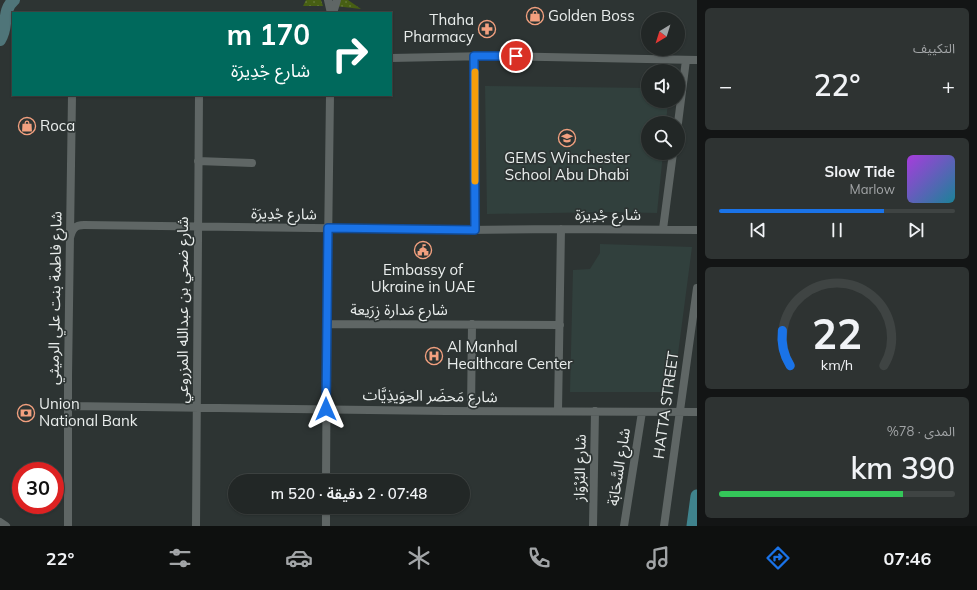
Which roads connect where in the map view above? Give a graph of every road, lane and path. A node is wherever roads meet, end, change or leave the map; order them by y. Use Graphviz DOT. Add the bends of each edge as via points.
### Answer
graph roads {
  1 [pos="14,0"];
  2 [pos="328,0"];
  3 [pos="337,0"];
  4 [pos="332,12"];
  5 [pos="332,12"];
  6 [pos="0,40"];
  7 [pos="474,56"];
  8 [pos="392,58"];
  9 [pos="686,60"];
  10 [pos="697,60"];
  11 [pos="72,96"];
  12 [pos="199,96"];
  13 [pos="330,96"];
  14 [pos="679,116"];
  15 [pos="672,160"];
  16 [pos="198,161"];
  17 [pos="252,163"];
  18 [pos="198,227"];
  19 [pos="328,228"];
  20 [pos="561,229"];
  21 [pos="663,229"];
  22 [pos="475,230"];
  23 [pos="697,230"];
  24 [pos="70,238"];
  25 [pos="697,288"];
  26 [pos="327,324"];
  27 [pos="472,324"];
  28 [pos="560,325"];
  29 [pos="68,406"];
  30 [pos="196,408"];
  31 [pos="326,409"];
  32 [pos="471,411"];
  33 [pos="558,411"];
  34 [pos="595,411"];
  35 [pos="642,412"];
  36 [pos="679,412"];
  37 [pos="696,412"];
  38 [pos="326,474"];
  39 [pos="697,496"];
  40 [pos="326,514"];
  41 [pos="0,522"];
  42 [pos="6,526"];
  43 [pos="68,526"];
  44 [pos="196,526"];
  45 [pos="326,526"];
  46 [pos="594,526"];
  47 [pos="624,526"];
  48 [pos="664,526"];
  49 [pos="693,526"];
  1 -- 6 [label="main road" via="8,6 4,32"];
  2 -- 4 [label="street"];
  3 -- 5 [label="street"];
  7 -- 8 [label="street"];
  7 -- 9 [label="street"];
  7 -- 22 [label="street"];
  9 -- 10 [label="street"];
  9 -- 14 [label="street"];
  11 -- 24 [label="street, شارع فاطمة بنت علي الرميثي"];
  12 -- 16 [label="street, شارع ضحي بن عبدالله المزروعي"];
  13 -- 19 [label="street"];
  15 -- 21 [label="street"];
  16 -- 17 [label="street"];
  16 -- 18 [label="street, شارع ضحي بن عبدالله المزروعي"];
  18 -- 19 [label="street, شارع جْدِيرَة"];
  18 -- 24 [label="street, شارع جْدِيرَة" via="79,225"];
  18 -- 30 [label="street, شارع ضحي بن عبدالله المزروعي"];
  19 -- 22 [label="street, شارع جْدِيرَة"];
  19 -- 26 [label="street"];
  20 -- 21 [label="street, شارع جْدِيرَة"];
  20 -- 22 [label="street, شارع جْدِيرَة"];
  20 -- 28 [label="street"];
  21 -- 23 [label="street, شارع جْدِيرَة"];
  24 -- 29 [label="street, شارع فاطمة بنت علي الرميثي"];
  25 -- 36 [label="street, HATTA STREET"];
  26 -- 27 [label="street, شارع مَدارة زِرَيعة"];
  26 -- 31 [label="street"];
  27 -- 28 [label="street, شارع مَدارة زِرَيعة"];
  27 -- 32 [label="street"];
  28 -- 33 [label="street"];
  29 -- 30 [label="street, شارع مَحضَر الحِوَيذِيَّات"];
  29 -- 43 [label="street, شارع فاطمة بنت علي الرميثي"];
  30 -- 31 [label="street, شارع مَحضَر الحِوَيذِيَّات"];
  30 -- 44 [label="street, شارع ضحي بن عبدالله المزروعي"];
  31 -- 32 [label="street, شارع مَحضَر الحِوَيذِيَّات"];
  31 -- 38 [label="street"];
  32 -- 33 [label="street, شارع مَحضَر الحِوَيذِيَّات"];
  33 -- 34 [label="street, شارع مَحضَر الحِوَيذِيَّات"];
  34 -- 35 [label="street, شارع مَحضَر الحِوَيذِيَّات"];
  34 -- 46 [label="street, شارع البُرْوَاز"];
  35 -- 36 [label="street, شارع مَحضَر الحِوَيذِيَّات"];
  35 -- 47 [label="street, شارع السَّحَابَة"];
  36 -- 37 [label="street, شارع مَحضَر الحِوَيذِيَّات"];
  36 -- 48 [label="street, HATTA STREET"];
  39 -- 49 [label="main road"];
  40 -- 45 [label="street"];
  41 -- 42 [label="street"];
}
